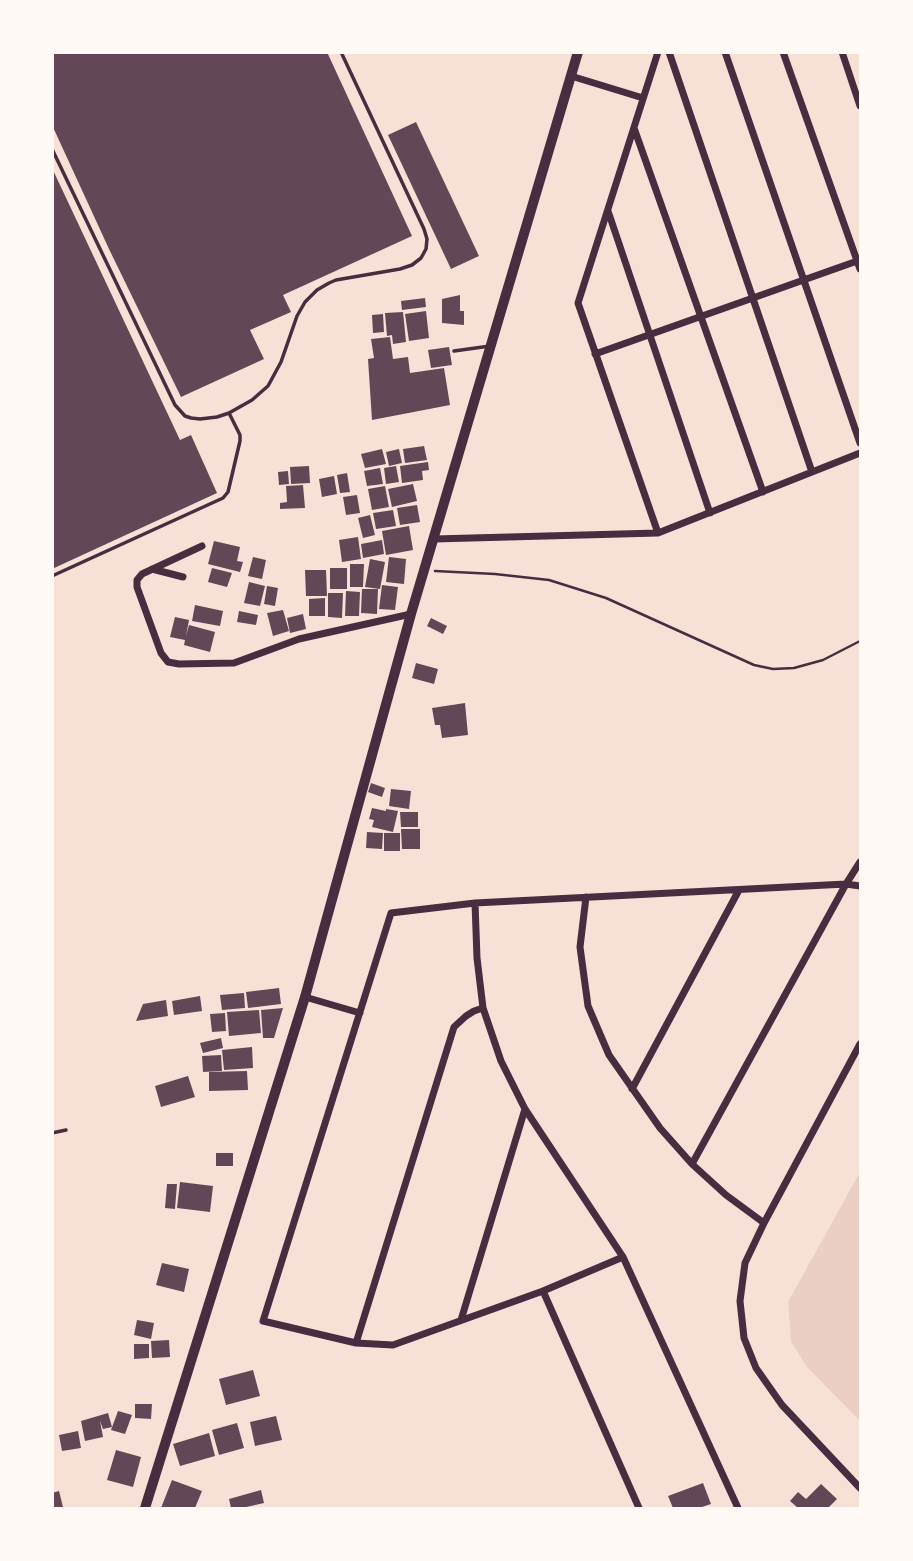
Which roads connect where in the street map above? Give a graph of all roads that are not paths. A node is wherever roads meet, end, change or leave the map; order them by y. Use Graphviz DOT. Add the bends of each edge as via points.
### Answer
graph roads {
  1 [pos="341,52"];
  2 [pos="578,52"];
  3 [pos="658,52"];
  4 [pos="668,52"];
  5 [pos="725,52"];
  6 [pos="783,52"];
  7 [pos="842,52"];
  8 [pos="571,76"];
  9 [pos="643,98"];
  10 [pos="860,106"];
  11 [pos="634,127"];
  12 [pos="52,149"];
  13 [pos="607,210"];
  14 [pos="860,263"];
  15 [pos="804,280"];
  16 [pos="753,298"];
  17 [pos="701,316"];
  18 [pos="650,335"];
  19 [pos="492,346"];
  20 [pos="454,351"];
  21 [pos="596,354"];
  22 [pos="229,413"];
  23 [pos="860,443"];
  24 [pos="860,453"];
  25 [pos="812,472"];
  26 [pos="763,492"];
  27 [pos="710,513"];
  28 [pos="658,533"];
  29 [pos="434,538"];
  30 [pos="202,546"];
  31 [pos="152,569"];
  32 [pos="52,576"];
  33 [pos="183,577"];
  34 [pos="411,614"];
  35 [pos="860,862"];
  36 [pos="846,884"];
  37 [pos="860,886"];
  38 [pos="739,890"];
  39 [pos="586,897"];
  40 [pos="475,903"];
  41 [pos="305,998"];
  42 [pos="483,1008"];
  43 [pos="360,1013"];
  44 [pos="860,1044"];
  45 [pos="632,1090"];
  46 [pos="525,1109"];
  47 [pos="66,1130"];
  48 [pos="52,1133"];
  49 [pos="692,1164"];
  50 [pos="764,1223"];
  51 [pos="624,1257"];
  52 [pos="543,1291"];
  53 [pos="461,1320"];
  54 [pos="356,1343"];
  55 [pos="860,1488"];
  56 [pos="145,1508"];
  57 [pos="639,1508"];
  58 [pos="738,1508"];
  1 -- 22 [label="lane" via="424,229 426,249 412,265 329,282 311,295 297,316 268,386"];
  2 -- 8 [label="main road"];
  3 -- 9 [label="street"];
  4 -- 16 [label="street"];
  5 -- 15 [label="street"];
  6 -- 14 [label="street"];
  7 -- 10 [label="street"];
  8 -- 9 [label="street"];
  8 -- 19 [label="main road"];
  9 -- 11 [label="street"];
  11 -- 13 [label="street"];
  11 -- 17 [label="street"];
  12 -- 22 [label="lane" via="175,405 191,418"];
  13 -- 18 [label="street"];
  13 -- 21 [label="street" via="578,303"];
  14 -- 15 [label="street"];
  15 -- 16 [label="street"];
  15 -- 23 [label="street"];
  16 -- 17 [label="street"];
  16 -- 25 [label="street"];
  17 -- 18 [label="street"];
  17 -- 26 [label="street"];
  18 -- 21 [label="street"];
  18 -- 27 [label="street"];
  19 -- 20 [label="lane"];
  19 -- 29 [label="main road"];
  21 -- 28 [label="street"];
  22 -- 32 [label="lane" via="240,441 223,498"];
  24 -- 25 [label="street"];
  25 -- 26 [label="street"];
  26 -- 27 [label="street"];
  27 -- 28 [label="street"];
  28 -- 29 [label="street"];
  29 -- 34 [label="main road"];
  30 -- 31 [label="street"];
  31 -- 33 [label="street"];
  31 -- 34 [label="street" via="139,576 137,587 163,658 173,663 234,663 299,639"];
  34 -- 41 [label="main road"];
  35 -- 36 [label="street"];
  36 -- 37 [label="street"];
  36 -- 38 [label="street"];
  36 -- 49 [label="street"];
  38 -- 39 [label="street"];
  38 -- 45 [label="street"];
  39 -- 40 [label="street"];
  39 -- 45 [label="street" via="580,947 588,1006 609,1055"];
  40 -- 42 [label="street"];
  40 -- 43 [label="street" via="391,913"];
  41 -- 43 [label="street"];
  41 -- 56 [label="main road"];
  42 -- 46 [label="street" via="501,1061"];
  42 -- 54 [label="street" via="454,1027"];
  43 -- 54 [label="street" via="263,1321"];
  44 -- 50 [label="street"];
  45 -- 49 [label="street"];
  46 -- 51 [label="street"];
  46 -- 53 [label="street"];
  47 -- 48 [label="lane"];
  49 -- 50 [label="street"];
  50 -- 55 [label="street" via="745,1263 740,1301 744,1338 756,1368 782,1405"];
  51 -- 52 [label="street"];
  51 -- 58 [label="street"];
  52 -- 53 [label="street"];
  52 -- 57 [label="street"];
  53 -- 54 [label="street" via="393,1345"];
}
